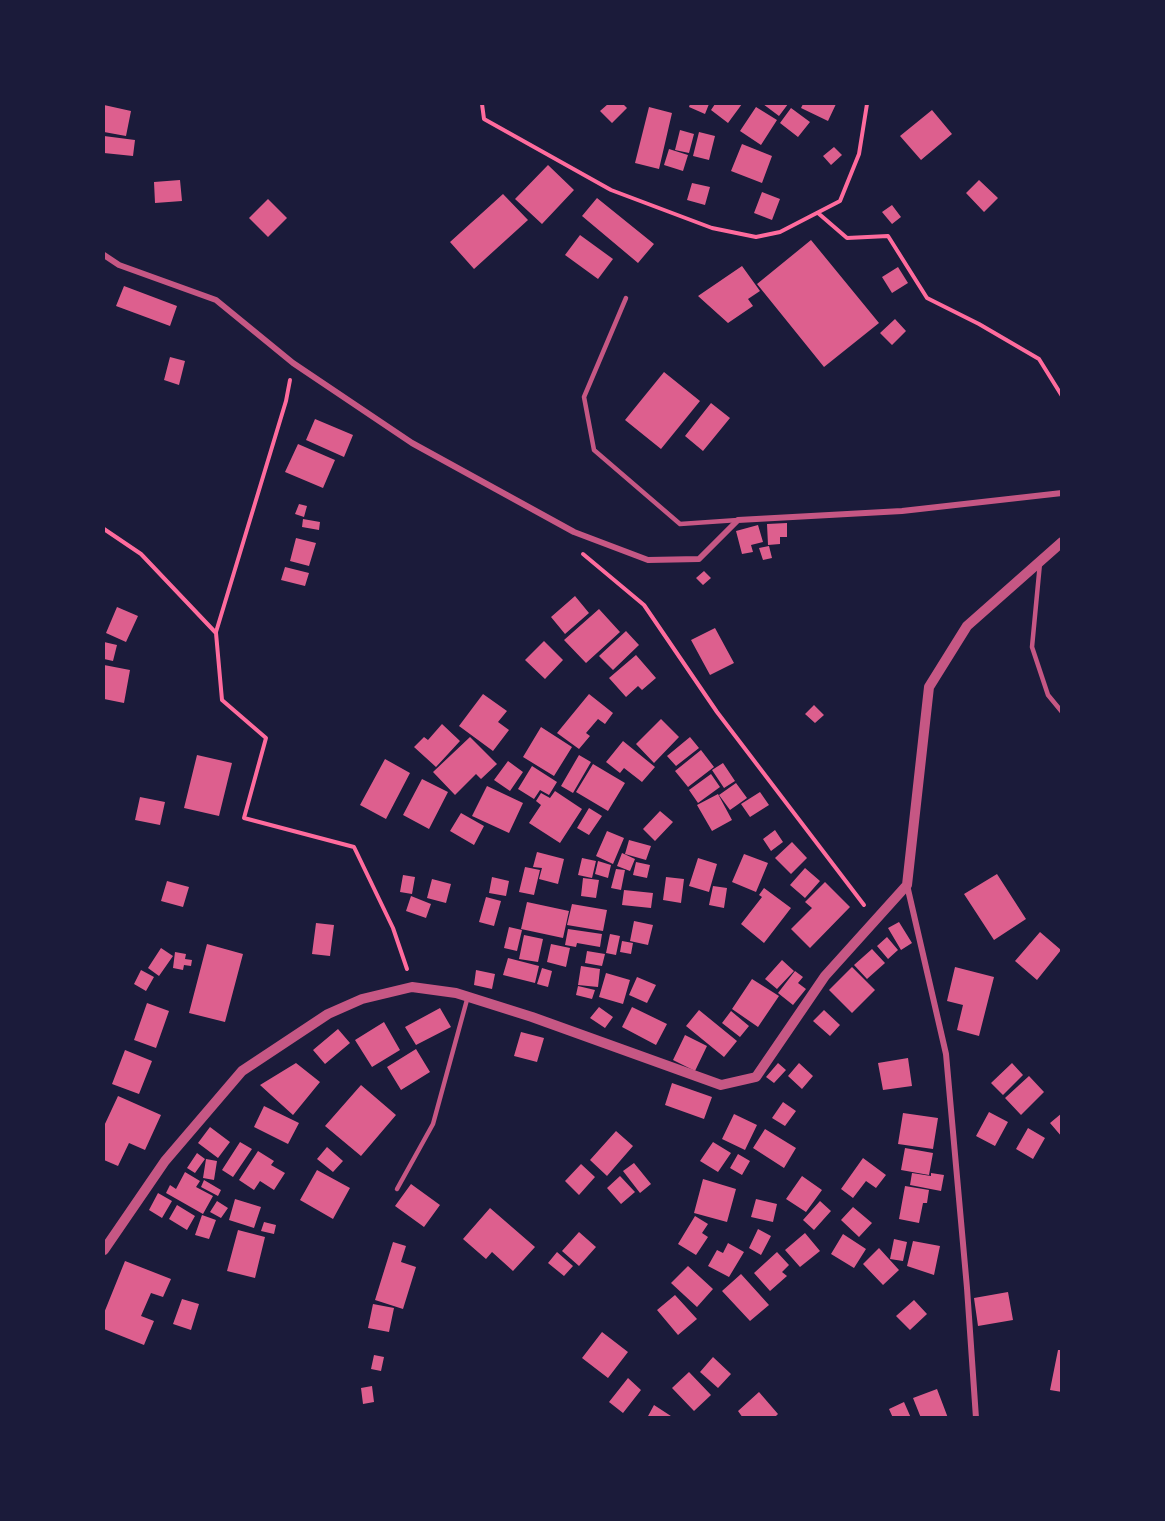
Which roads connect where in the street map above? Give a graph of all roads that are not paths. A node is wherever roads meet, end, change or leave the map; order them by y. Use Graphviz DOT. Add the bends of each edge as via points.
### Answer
graph roads {
  1 [pos="104,255"];
  2 [pos="626,297"];
  3 [pos="1062,493"];
  4 [pos="738,520"];
  5 [pos="1062,542"];
  6 [pos="1041,560"];
  7 [pos="1062,712"];
  8 [pos="907,885"];
  9 [pos="468,996"];
  10 [pos="397,1190"];
  11 [pos="104,1250"];
  12 [pos="976,1418"];
  1 -- 4 [label="street" via="119,265 216,300 293,363 412,443 574,532 648,560 699,559"];
  2 -- 4 [label="lane" via="584,397 594,450 681,524"];
  3 -- 4 [label="street" via="902,511"];
  5 -- 6 [label="street"];
  6 -- 7 [label="lane" via="1032,647 1047,695"];
  6 -- 8 [label="street" via="967,626 929,687"];
  8 -- 9 [label="street" via="825,976 756,1077 721,1085"];
  8 -- 12 [label="street" via="946,1054"];
  9 -- 10 [label="lane" via="434,1124"];
  9 -- 11 [label="street" via="412,987 362,999 328,1014 242,1071 165,1161"];
}
